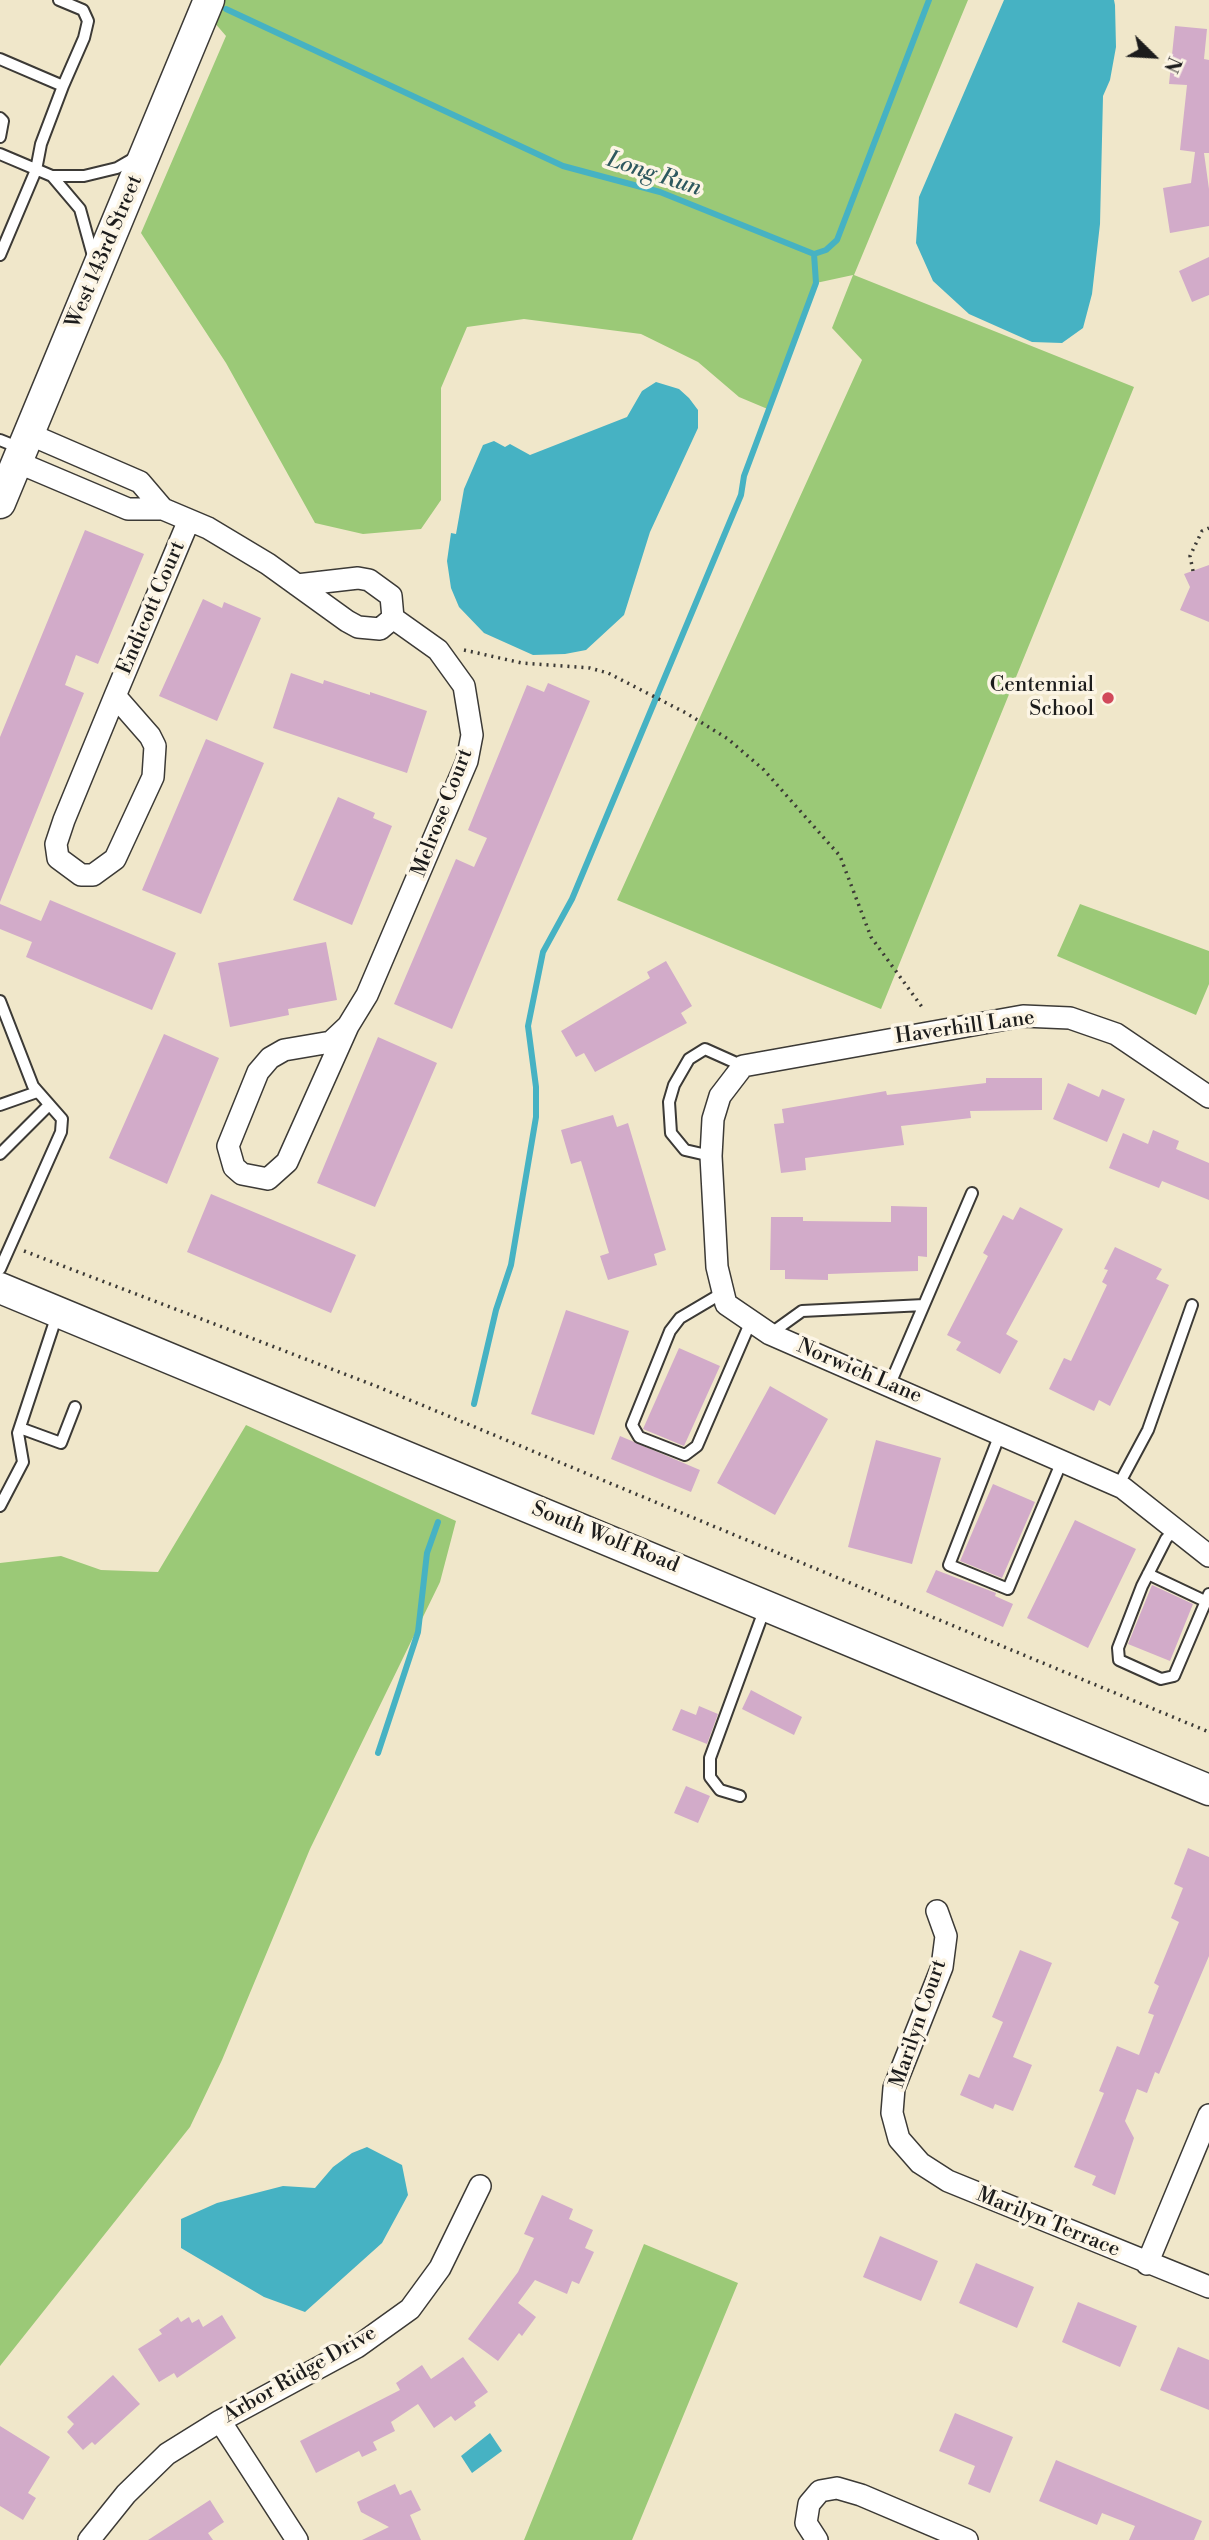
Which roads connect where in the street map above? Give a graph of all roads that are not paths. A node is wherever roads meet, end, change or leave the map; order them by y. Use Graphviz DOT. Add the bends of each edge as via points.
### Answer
graph roads {
  1 [pos="59,0"];
  2 [pos="209,0"];
  3 [pos="0,60"];
  4 [pos="63,86"];
  5 [pos="0,118"];
  6 [pos="0,137"];
  7 [pos="146,151"];
  8 [pos="0,154"];
  9 [pos="37,170"];
  10 [pos="52,176"];
  11 [pos="0,255"];
  12 [pos="96,273"];
  13 [pos="17,446"];
  14 [pos="0,503"];
  15 [pos="163,509"];
  16 [pos="189,520"];
  17 [pos="296,585"];
  18 [pos="393,618"];
  19 [pos="115,696"];
  20 [pos="0,1001"];
  21 [pos="348,1026"];
  22 [pos="743,1066"];
  23 [pos="37,1092"];
  24 [pos="1209,1097"];
  25 [pos="0,1105"];
  26 [pos="48,1107"];
  27 [pos="0,1154"];
  28 [pos="711,1156"];
  29 [pos="972,1193"];
  30 [pos="0,1269"];
  31 [pos="0,1288"];
  32 [pos="724,1292"];
  33 [pos="924,1305"];
  34 [pos="1192,1305"];
  35 [pos="58,1312"];
  36 [pos="751,1321"];
  37 [pos="770,1334"];
  38 [pos="890,1384"];
  39 [pos="75,1407"];
  40 [pos="20,1428"];
  41 [pos="1000,1434"];
  42 [pos="1062,1461"];
  43 [pos="1118,1486"];
  44 [pos="0,1506"];
  45 [pos="1175,1529"];
  46 [pos="1209,1556"];
  47 [pos="1148,1574"];
  48 [pos="1207,1597"];
  49 [pos="766,1605"];
  50 [pos="1209,1790"];
  51 [pos="740,1796"];
  52 [pos="937,1911"];
  53 [pos="1209,2115"];
  54 [pos="899,2138"];
  55 [pos="480,2186"];
  56 [pos="1147,2264"];
  57 [pos="1209,2287"];
  58 [pos="219,2421"];
  59 [pos="944,2536"];
  60 [pos="89,2540"];
  61 [pos="297,2540"];
  62 [pos="817,2540"];
  63 [pos="967,2540"];
  1 -- 4 [label="lane" via="83,10 88,21"];
  2 -- 7 [label="main road, West 143rd Street"];
  3 -- 4 [label="lane"];
  4 -- 9 [label="lane" via="41,144"];
  5 -- 6 [label="lane"];
  7 -- 10 [label="lane" via="117,168 84,176"];
  7 -- 12 [label="main road, West 143rd Street"];
  8 -- 9 [label="lane"];
  9 -- 10 [label="lane"];
  9 -- 11 [label="lane"];
  10 -- 12 [label="lane" via="80,209"];
  12 -- 13 [label="main road, West 143rd Street"];
  13 -- 14 [label="main road, West 143rd Street"];
  13 -- 15 [label="street" via="128,509"];
  13 -- 15 [label="street" via="141,482"];
  15 -- 16 [label="street"];
  16 -- 17 [label="street" via="235,543"];
  16 -- 19 [label="street, Endicott Court"];
  17 -- 18 [label="street" via="358,627 380,629"];
  17 -- 18 [label="street" via="369,580 391,596"];
  18 -- 21 [label="street, Melrose Court" via="438,650 464,686 472,735 467,761 367,995"];
  19 -- 19 [label="street, Endicott Court" via="56,844 58,858 81,875 93,875 115,859 153,777 155,746"];
  20 -- 23 [label="lane"];
  21 -- 21 [label="street, Melrose Court" via="331,1042 284,1049 258,1072 228,1146 234,1167 242,1174 268,1179 287,1161"];
  22 -- 24 [label="street, Haverhill Lane" via="1023,1016 1070,1018 1116,1034"];
  22 -- 28 [label="street, Norwich Lane" via="720,1096 713,1119"];
  22 -- 28 [label="lane" via="705,1049 689,1059 674,1085 671,1133 685,1150"];
  23 -- 25 [label="lane"];
  23 -- 26 [label="lane"];
  26 -- 27 [label="lane"];
  26 -- 30 [label="lane" via="62,1119 61,1132"];
  28 -- 32 [label="street, Norwich Lane" via="718,1267"];
  29 -- 33 [label="lane"];
  31 -- 35 [label="main road, South Wolf Road"];
  32 -- 36 [label="street, Norwich Lane" via="726,1304"];
  32 -- 36 [label="lane" via="680,1318 670,1331 632,1425 639,1437 685,1455 697,1446"];
  33 -- 37 [label="lane" via="802,1311"];
  33 -- 38 [label="lane"];
  34 -- 43 [label="lane" via="1148,1430"];
  35 -- 40 [label="lane"];
  35 -- 49 [label="main road, South Wolf Road"];
  36 -- 37 [label="street, Norwich Lane"];
  37 -- 38 [label="street, Norwich Lane"];
  38 -- 41 [label="street, Norwich Lane"];
  39 -- 40 [label="lane" via="61,1443"];
  40 -- 44 [label="lane" via="23,1462"];
  41 -- 42 [label="street, Norwich Lane"];
  41 -- 42 [label="lane" via="949,1564 1008,1589"];
  42 -- 43 [label="street, Norwich Lane"];
  43 -- 45 [label="street, Norwich Lane"];
  45 -- 46 [label="street, Norwich Lane"];
  45 -- 47 [label="lane"];
  47 -- 48 [label="lane"];
  47 -- 48 [label="lane" via="1118,1648 1119,1660 1161,1679 1174,1676"];
  49 -- 50 [label="main road, South Wolf Road"];
  49 -- 51 [label="lane" via="710,1758 710,1777 720,1790"];
  52 -- 54 [label="street, Marilyn Court" via="946,1936 942,1967 894,2088 891,2113"];
  53 -- 56 [label="street"];
  54 -- 56 [label="street, Marilyn Terrace" via="920,2163 948,2181"];
  55 -- 58 [label="street, Arbor Ridge Drive" via="440,2268 410,2309 357,2347"];
  56 -- 57 [label="street, Marilyn Terrace"];
  58 -- 60 [label="street, Arbor Ridge Drive" via="167,2454"];
  58 -- 61 [label="street"];
  59 -- 62 [label="street" via="837,2488 820,2491 809,2504 806,2523"];
  59 -- 63 [label="street"];
}
